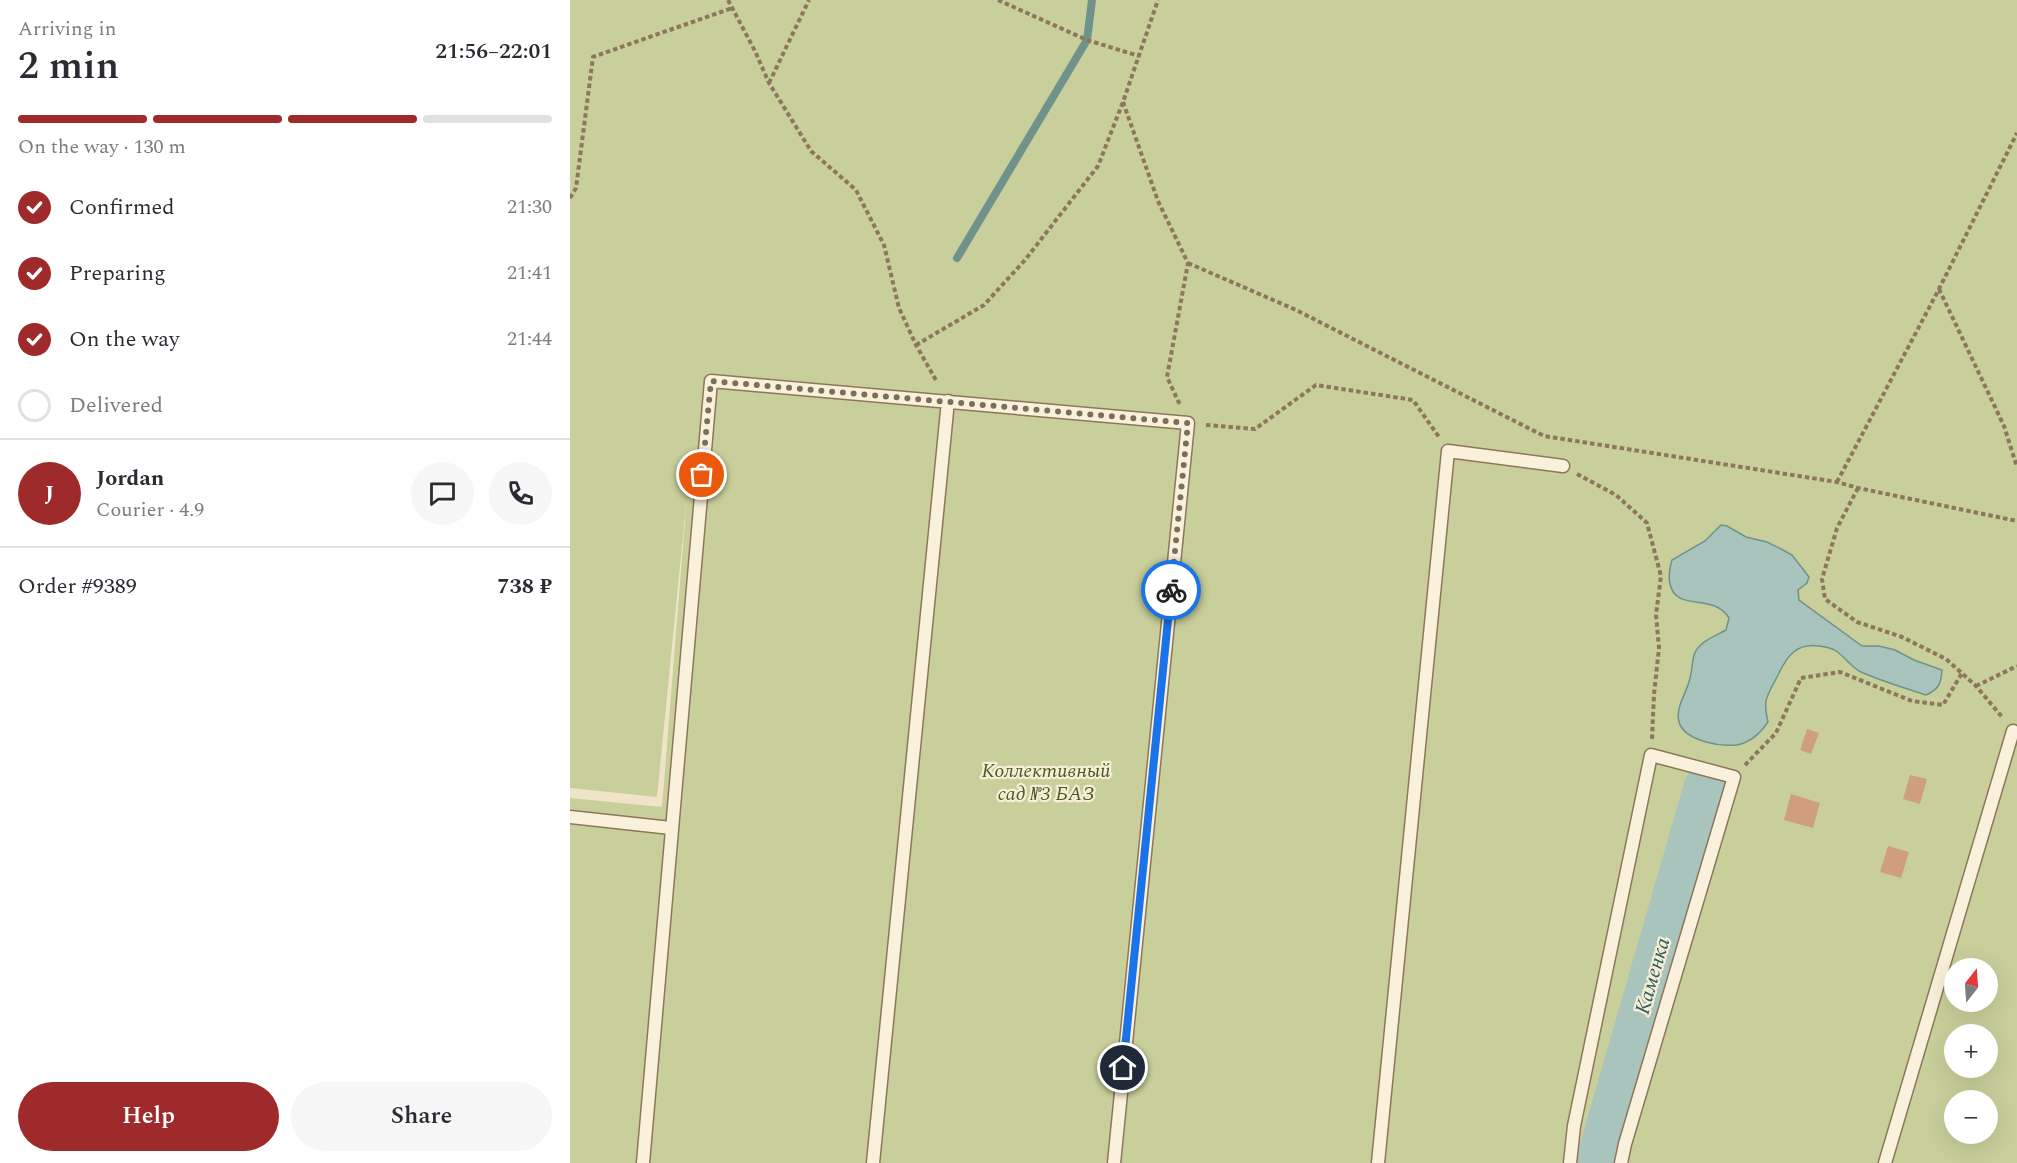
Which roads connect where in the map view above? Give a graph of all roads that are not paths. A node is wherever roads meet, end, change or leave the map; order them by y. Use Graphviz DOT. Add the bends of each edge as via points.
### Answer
graph roads {
  1 [pos="948,401"];
  2 [pos="1563,466"];
  3 [pos="2013,731"];
  4 [pos="570,817"];
  5 [pos="671,828"];
  6 [pos="643,1163"];
  7 [pos="873,1163"];
  8 [pos="1114,1163"];
  9 [pos="1378,1163"];
  10 [pos="1570,1163"];
  11 [pos="1621,1163"];
  12 [pos="1885,1163"];
  1 -- 5 [label="lane" via="711,381"];
  1 -- 7 [label="lane"];
  1 -- 8 [label="lane" via="1188,423"];
  2 -- 9 [label="lane" via="1448,451"];
  3 -- 12 [label="lane"];
  4 -- 5 [label="lane"];
  5 -- 6 [label="lane"];
  10 -- 11 [label="lane" via="1574,1126 1651,755 1734,777"];
}
